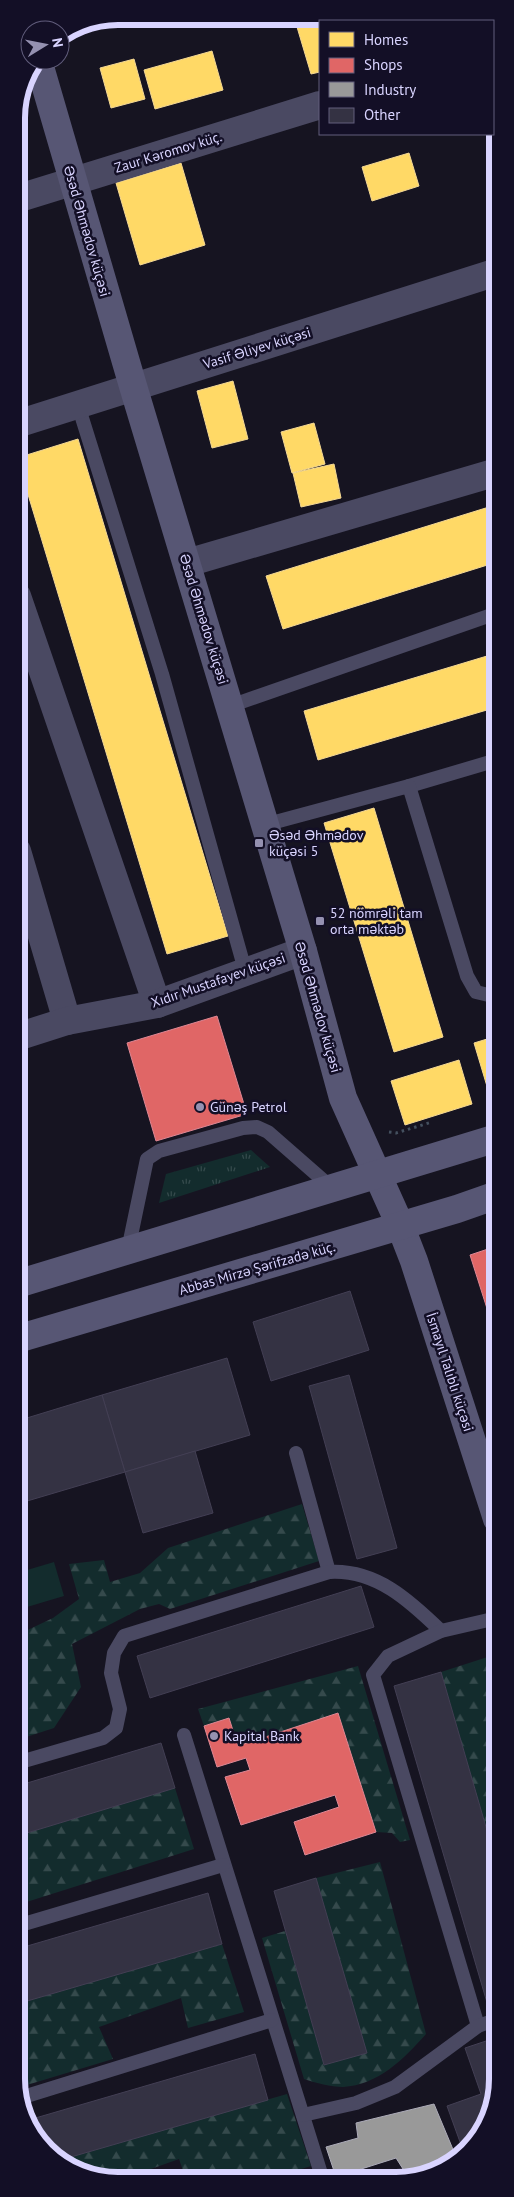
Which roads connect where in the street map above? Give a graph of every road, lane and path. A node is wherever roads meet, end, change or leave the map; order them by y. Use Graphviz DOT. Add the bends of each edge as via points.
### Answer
graph roads {
  1 [pos="41,70"];
  2 [pos="319,105"];
  3 [pos="73,181"];
  4 [pos="25,196"];
  5 [pos="489,275"];
  6 [pos="133,386"];
  7 [pos="78,405"];
  8 [pos="25,422"];
  9 [pos="489,474"];
  10 [pos="187,563"];
  11 [pos="489,616"];
  12 [pos="25,619"];
  13 [pos="230,706"];
  14 [pos="489,762"];
  15 [pos="409,786"];
  16 [pos="264,825"];
  17 [pos="25,878"];
  18 [pos="302,950"];
  19 [pos="245,970"];
  20 [pos="489,995"];
  21 [pos="157,1004"];
  22 [pos="67,1021"];
  23 [pos="25,1034"];
  24 [pos="432,1122"];
  25 [pos="384,1129"];
  26 [pos="489,1140"];
  27 [pos="378,1174"];
  28 [pos="332,1188"];
  29 [pos="489,1197"];
  30 [pos="400,1225"];
  31 [pos="128,1250"];
  32 [pos="25,1282"];
  33 [pos="25,1337"];
  34 [pos="296,1453"];
  35 [pos="489,1494"];
  36 [pos="330,1572"];
  37 [pos="489,1620"];
  38 [pos="441,1631"];
  39 [pos="184,1736"];
  40 [pos="25,1761"];
  41 [pos="223,1865"];
  42 [pos="25,1924"];
  43 [pos="272,2020"];
  44 [pos="489,2022"];
  45 [pos="478,2026"];
  46 [pos="27,2096"];
  47 [pos="303,2116"];
  48 [pos="320,2172"];
  1 -- 3 [label="street, Əsəd Əhmədov küçəsi"];
  2 -- 3 [label="street, Zaur Kəromov küç."];
  3 -- 4 [label="street, Zaur Kəromov küç."];
  3 -- 6 [label="street, Əsəd Əhmədov küçəsi"];
  5 -- 6 [label="street, Vasif Əliyev küçəsi"];
  6 -- 7 [label="street, Vasif Əliyev küçəsi"];
  6 -- 10 [label="street, Əsəd Əhmədov küçəsi"];
  7 -- 8 [label="street, Vasif Əliyev küçəsi"];
  7 -- 19 [label="lane" via="162,674"];
  9 -- 10 [label="street"];
  10 -- 13 [label="street, Əsəd Əhmədov küçəsi"];
  11 -- 13 [label="lane"];
  12 -- 21 [label="street"];
  13 -- 16 [label="street, Əsəd Əhmədov küçəsi"];
  14 -- 15 [label="lane"];
  15 -- 16 [label="lane"];
  15 -- 20 [label="lane" via="467,976 476,992"];
  16 -- 18 [label="street, Əsəd Əhmədov küçəsi"];
  17 -- 22 [label="street"];
  18 -- 19 [label="street, Xıdır Mustafayev küçəsi"];
  18 -- 27 [label="street, Əsəd Əhmədov küçəsi" via="343,1098"];
  19 -- 21 [label="street, Xıdır Mustafayev küçəsi"];
  21 -- 22 [label="street, Xıdır Mustafayev küçəsi"];
  22 -- 23 [label="street, Xıdır Mustafayev küçəsi"];
  24 -- 25 [label="path" via="396,1133"];
  26 -- 27 [label="street"];
  27 -- 28 [label="street"];
  27 -- 30 [label="street, Əsəd Əhmədov küçəsi"];
  28 -- 31 [label="street"];
  28 -- 31 [label="lane" via="268,1132 257,1127 159,1151 148,1159"];
  29 -- 30 [label="street, Abbas Mirzə Şərifzadə küç."];
  30 -- 33 [label="street, Abbas Mirzə Şərifzadə küç."];
  30 -- 35 [label="street, İsmayıl Talıblı küçəsi"];
  31 -- 32 [label="street"];
  34 -- 36 [label="lane"];
  36 -- 38 [label="lane" via="343,1571 387,1586 408,1599"];
  36 -- 40 [label="lane" via="124,1636 114,1653 111,1673 120,1709 116,1728 103,1738"];
  37 -- 38 [label="lane"];
  38 -- 45 [label="lane" via="388,1656 373,1675"];
  39 -- 41 [label="lane"];
  41 -- 42 [label="lane"];
  41 -- 43 [label="lane"];
  43 -- 46 [label="lane"];
  43 -- 47 [label="lane"];
  44 -- 45 [label="lane"];
  45 -- 47 [label="lane" via="395,2087 356,2103"];
  47 -- 48 [label="lane"];
}
